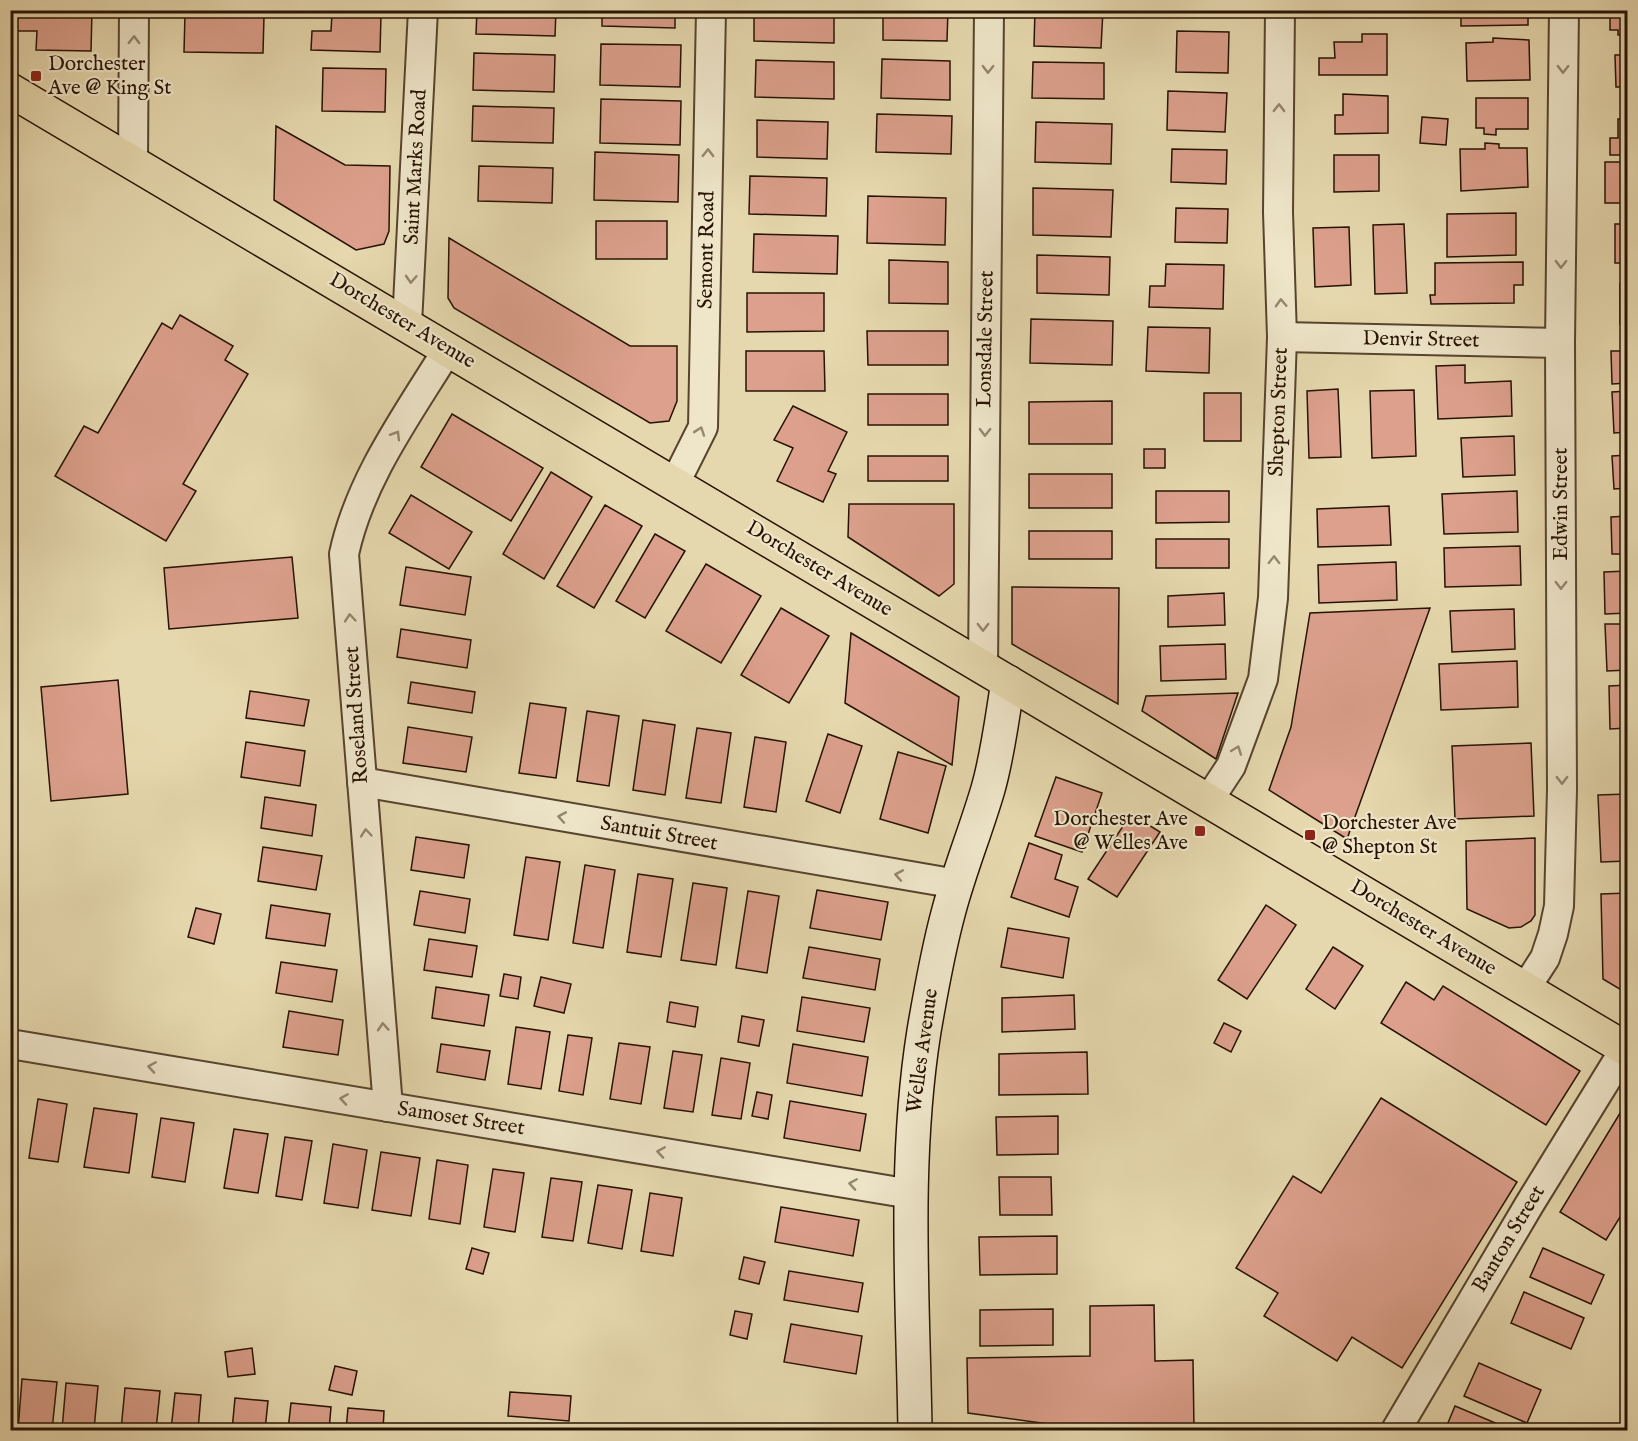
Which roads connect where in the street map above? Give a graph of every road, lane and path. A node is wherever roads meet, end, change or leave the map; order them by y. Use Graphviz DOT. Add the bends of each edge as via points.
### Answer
graph roads {
  1 [pos="134,10"];
  2 [pos="423,10"];
  3 [pos="711,10"];
  4 [pos="989,10"];
  5 [pos="1280,10"];
  6 [pos="1564,10"];
  7 [pos="10,90"];
  8 [pos="133,162"];
  9 [pos="407,324"];
  10 [pos="1282,337"];
  11 [pos="1560,343"];
  12 [pos="448,349"];
  13 [pos="675,483"];
  14 [pos="995,674"];
  15 [pos="362,782"];
  16 [pos="1208,801"];
  17 [pos="957,884"];
  18 [pos="1525,989"];
  19 [pos="10,1044"];
  20 [pos="1626,1049"];
  21 [pos="388,1107"];
  22 [pos="911,1194"];
  23 [pos="915,1431"];
  24 [pos="1396,1431"];
  8 -- 1 [label="street, one-way"];
  2 -- 9 [label="street, Saint Marks Road, one-way"];
  13 -- 3 [label="street, Semont Road, one-way" via="703,428"];
  4 -- 14 [label="street, Lonsdale Street, one-way"];
  10 -- 5 [label="street, Shepton Street, one-way" via="1278,212"];
  6 -- 11 [label="street, Edwin Street, one-way"];
  7 -- 8 [label="main road, Dorchester Avenue"];
  8 -- 9 [label="main road, Dorchester Avenue"];
  9 -- 12 [label="main road, Dorchester Avenue"];
  10 -- 11 [label="street, Denvir Street"];
  16 -- 10 [label="street, Shepton Street, one-way" via="1231,766 1263,679 1273,598"];
  11 -- 18 [label="street, Edwin Street, one-way" via="1559,906 1545,958"];
  12 -- 13 [label="main road, Dorchester Avenue"];
  15 -- 12 [label="street, Roseland Street, one-way" via="344,554 351,522 379,463"];
  13 -- 14 [label="main road, Dorchester Avenue"];
  14 -- 16 [label="main road, Dorchester Avenue"];
  14 -- 17 [label="street, Welles Avenue" via="988,788"];
  17 -- 15 [label="street, Santuit Street, one-way"];
  21 -- 15 [label="street, Roseland Street, one-way"];
  16 -- 18 [label="main road, Dorchester Avenue"];
  17 -- 22 [label="street, Welles Avenue" via="922,1041"];
  18 -- 20 [label="main road, Dorchester Avenue"];
  21 -- 19 [label="street, Samoset Street, one-way"];
  20 -- 24 [label="street, Banton Street"];
  22 -- 21 [label="street, Samoset Street, one-way"];
  22 -- 23 [label="street, Welles Avenue"];
}
